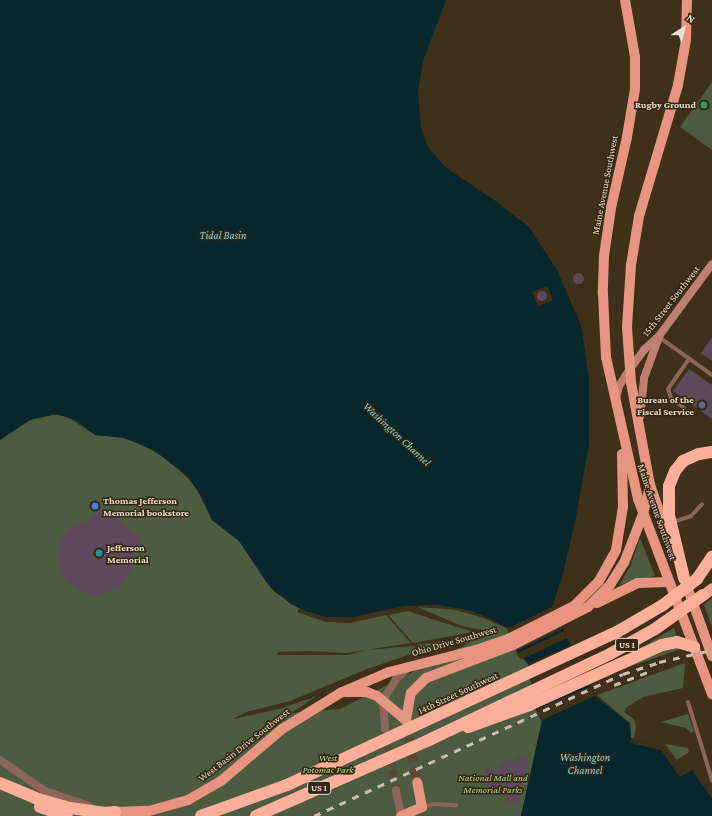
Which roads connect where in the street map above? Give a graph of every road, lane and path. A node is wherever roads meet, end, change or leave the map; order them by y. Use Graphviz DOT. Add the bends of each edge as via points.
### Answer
graph roads {
  1 [pos="624,0"];
  2 [pos="687,0"];
  3 [pos="712,264"];
  4 [pos="659,336"];
  5 [pos="689,359"];
  6 [pos="630,369"];
  7 [pos="712,375"];
  8 [pos="615,403"];
  9 [pos="684,408"];
  10 [pos="640,432"];
  11 [pos="622,434"];
  12 [pos="712,452"];
  13 [pos="650,485"];
  14 [pos="702,504"];
  15 [pos="643,514"];
  16 [pos="670,522"];
  17 [pos="712,557"];
  18 [pos="712,566"];
  19 [pos="684,578"];
  20 [pos="697,579"];
  21 [pos="669,582"];
  22 [pos="707,591"];
  23 [pos="588,607"];
  24 [pos="559,620"];
  25 [pos="511,642"];
  26 [pos="694,647"];
  27 [pos="712,656"];
  28 [pos="411,665"];
  29 [pos="342,692"];
  30 [pos="712,694"];
  31 [pos="383,700"];
  32 [pos="688,702"];
  33 [pos="385,729"];
  34 [pos="431,739"];
  35 [pos="0,760"];
  36 [pos="712,780"];
  37 [pos="417,782"];
  38 [pos="0,783"];
  39 [pos="287,784"];
  40 [pos="0,790"];
  41 [pos="396,790"];
  42 [pos="456,806"];
  43 [pos="115,812"];
  44 [pos="423,812"];
  45 [pos="67,816"];
  46 [pos="201,816"];
  47 [pos="227,816"];
  48 [pos="256,816"];
  49 [pos="401,816"];
  1 -- 8 [label="main road, Maine Avenue Southwest" via="635,57 634,89 607,230 603,294 606,357"];
  2 -- 6 [label="main road, Maine Avenue Southwest" via="686,40 678,85 645,190 633,249 627,327"];
  3 -- 4 [label="main road, 15th Street Southwest"];
  4 -- 5 [label="lane"];
  4 -- 6 [label="main road, 15th Street Southwest" via="644,350"];
  4 -- 10 [label="main road" via="644,378"];
  5 -- 7 [label="lane"];
  5 -- 9 [label="lane" via="668,389 671,398"];
  6 -- 8 [label="main road, 15th Street Southwest" via="619,386"];
  6 -- 10 [label="main road, Maine Avenue Southwest"];
  8 -- 11 [label="main road, Maine Avenue Southwest"];
  10 -- 13 [label="main road, Maine Avenue Southwest"];
  11 -- 15 [label="main road, Maine Avenue Southwest"];
  11 -- 24 [label="main road, Ohio Drive Southwest" via="623,507 616,550 592,590"];
  12 -- 16 [label="highway" via="693,456 675,471 668,494"];
  13 -- 15 [label="main road, Ohio Drive Southwest"];
  13 -- 19 [label="main road, Maine Avenue Southwest" via="666,535"];
  14 -- 16 [label="lane" via="684,521"];
  15 -- 21 [label="main road, Maine Avenue Southwest"];
  15 -- 23 [label="main road, Ohio Drive Southwest" via="624,564 610,585"];
  16 -- 19 [label="highway"];
  17 -- 20 [label="highway"];
  18 -- 20 [label="highway, 14th Street Southwest / US 1"];
  19 -- 27 [label="main road, Maine Avenue Southwest"];
  20 -- 39 [label="highway, 14th Street Southwest / US 1" via="662,605 585,648"];
  21 -- 23 [label="main road" via="638,583"];
  21 -- 26 [label="main road, Maine Avenue Southwest"];
  22 -- 34 [label="highway, US 1" via="669,620 630,644"];
  23 -- 24 [label="main road, Ohio Drive Southwest"];
  24 -- 25 [label="main road, Ohio Drive Southwest"];
  25 -- 28 [label="main road, Ohio Drive Southwest"];
  25 -- 31 [label="main road, Ohio Drive Southwest" via="426,678 411,693 406,720"];
  26 -- 30 [label="main road, Maine Avenue Southwest"];
  26 -- 34 [label="highway" via="677,642 666,643 529,705"];
  28 -- 29 [label="main road, West Basin Drive Southwest" via="368,679"];
  28 -- 31 [label="street, Ohio Drive Southwest" via="396,679"];
  29 -- 31 [label="main road" via="367,692"];
  29 -- 43 [label="main road, West Basin Drive Southwest" via="282,729 225,778 204,792 162,808"];
  31 -- 33 [label="street"];
  32 -- 36 [label="lane"];
  34 -- 48 [label="highway, US 1"];
  35 -- 43 [label="street, West Basin Drive Southwest" via="51,794"];
  37 -- 44 [label="main road"];
  38 -- 43 [label="highway" via="38,799 70,808"];
  39 -- 46 [label="highway, 14th Street Southwest / US 1"];
  39 -- 47 [label="highway" via="253,805"];
  40 -- 45 [label="highway"];
  41 -- 49 [label="street"];
  42 -- 44 [label="lane" via="434,804"];
  44 -- 49 [label="main road"];
}
